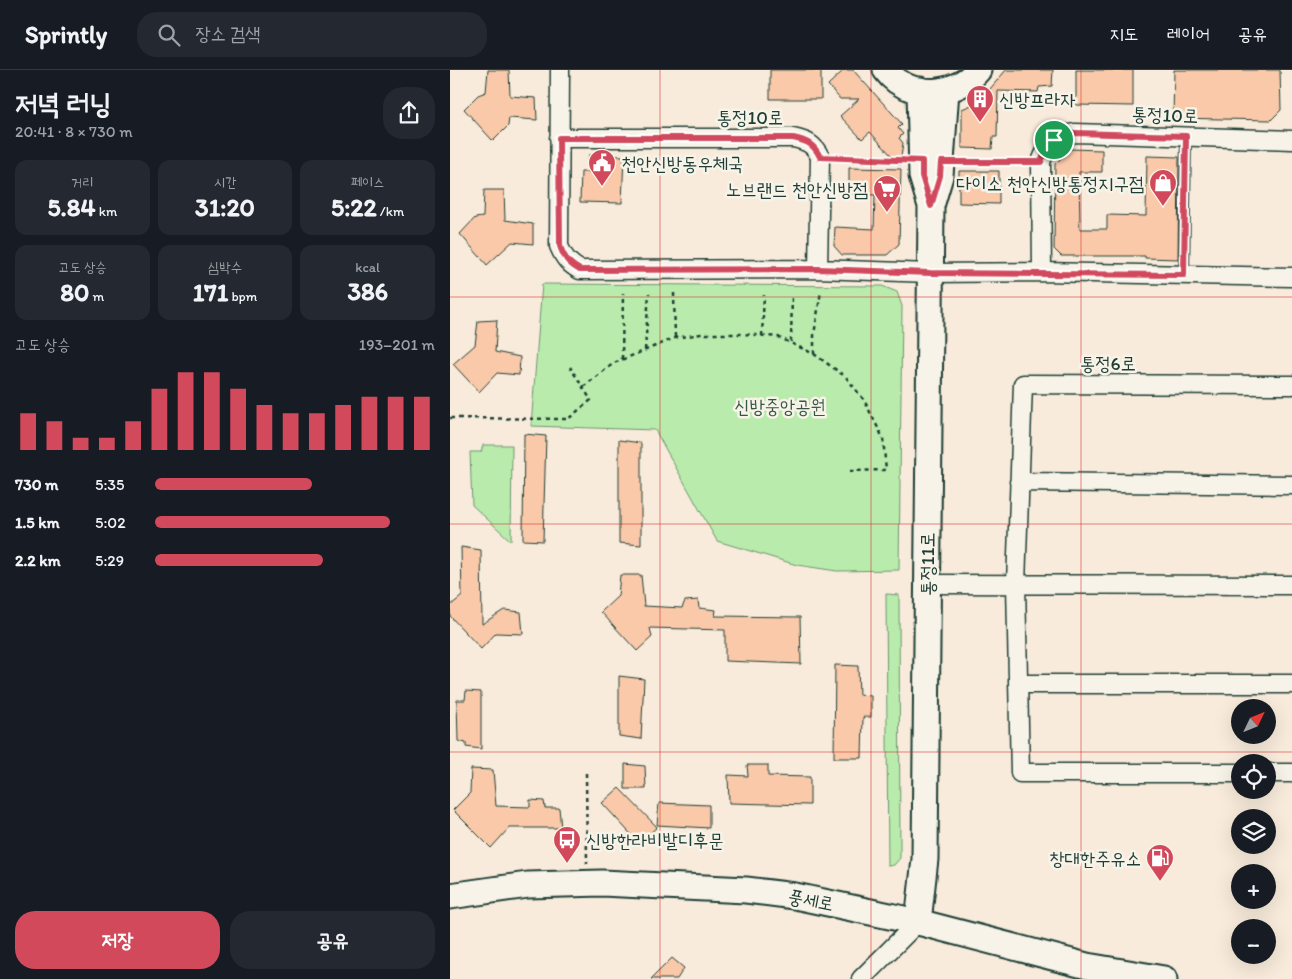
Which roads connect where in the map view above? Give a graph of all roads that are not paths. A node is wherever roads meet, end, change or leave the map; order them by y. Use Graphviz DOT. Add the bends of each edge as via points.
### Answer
graph roads {
  1 [pos="560,70"];
  2 [pos="886,70"];
  3 [pos="978,70"];
  4 [pos="920,90"];
  5 [pos="946,90"];
  6 [pos="1186,136"];
  7 [pos="559,138"];
  8 [pos="1292,140"];
  9 [pos="932,161"];
  10 [pos="818,269"];
  11 [pos="1042,272"];
  12 [pos="930,273"];
  13 [pos="1184,275"];
  14 [pos="1292,277"];
  15 [pos="1292,385"];
  16 [pos="1019,482"];
  17 [pos="1292,485"];
  18 [pos="927,584"];
  19 [pos="1016,584"];
  20 [pos="1292,585"];
  21 [pos="1018,684"];
  22 [pos="1292,684"];
  23 [pos="1231,773"];
  24 [pos="1276,773"];
  25 [pos="1292,773"];
  26 [pos="450,896"];
  27 [pos="918,922"];
  28 [pos="861,979"];
  29 [pos="1164,979"];
  1 -- 7 [label="street"];
  2 -- 4 [label="street" via="897,81"];
  3 -- 5 [label="street" via="956,87"];
  4 -- 5 [label="street"];
  4 -- 9 [label="street"];
  5 -- 9 [label="street"];
  6 -- 8 [label="street, 통정10로"];
  6 -- 11 [label="street, 통정10로" via="1075,133 1064,134 1054,140 1041,162"];
  6 -- 13 [label="lane"];
  7 -- 10 [label="street" via="560,246 564,258 572,266 580,270"];
  7 -- 10 [label="street, 통정10로" via="793,138 807,141 816,148 820,157"];
  9 -- 12 [label="street, 통정11로" via="940,176 931,206"];
  10 -- 12 [label="street"];
  11 -- 12 [label="street"];
  11 -- 13 [label="street"];
  12 -- 18 [label="street, 통정11로"];
  13 -- 14 [label="street"];
  15 -- 16 [label="street, 통정6로" via="1023,384"];
  16 -- 17 [label="street"];
  16 -- 19 [label="street, 통정6로"];
  18 -- 19 [label="street"];
  18 -- 27 [label="street, 통정11로" via="925,859"];
  19 -- 20 [label="street"];
  19 -- 21 [label="street, 통정6로"];
  21 -- 22 [label="street"];
  21 -- 23 [label="street, 통정6로" via="1020,773"];
  24 -- 25 [label="street"];
  26 -- 27 [label="street, 풍세로" via="528,885 602,883 746,890 795,896"];
  27 -- 28 [label="street"];
  27 -- 29 [label="street, 풍세로" via="1086,966"];
}
